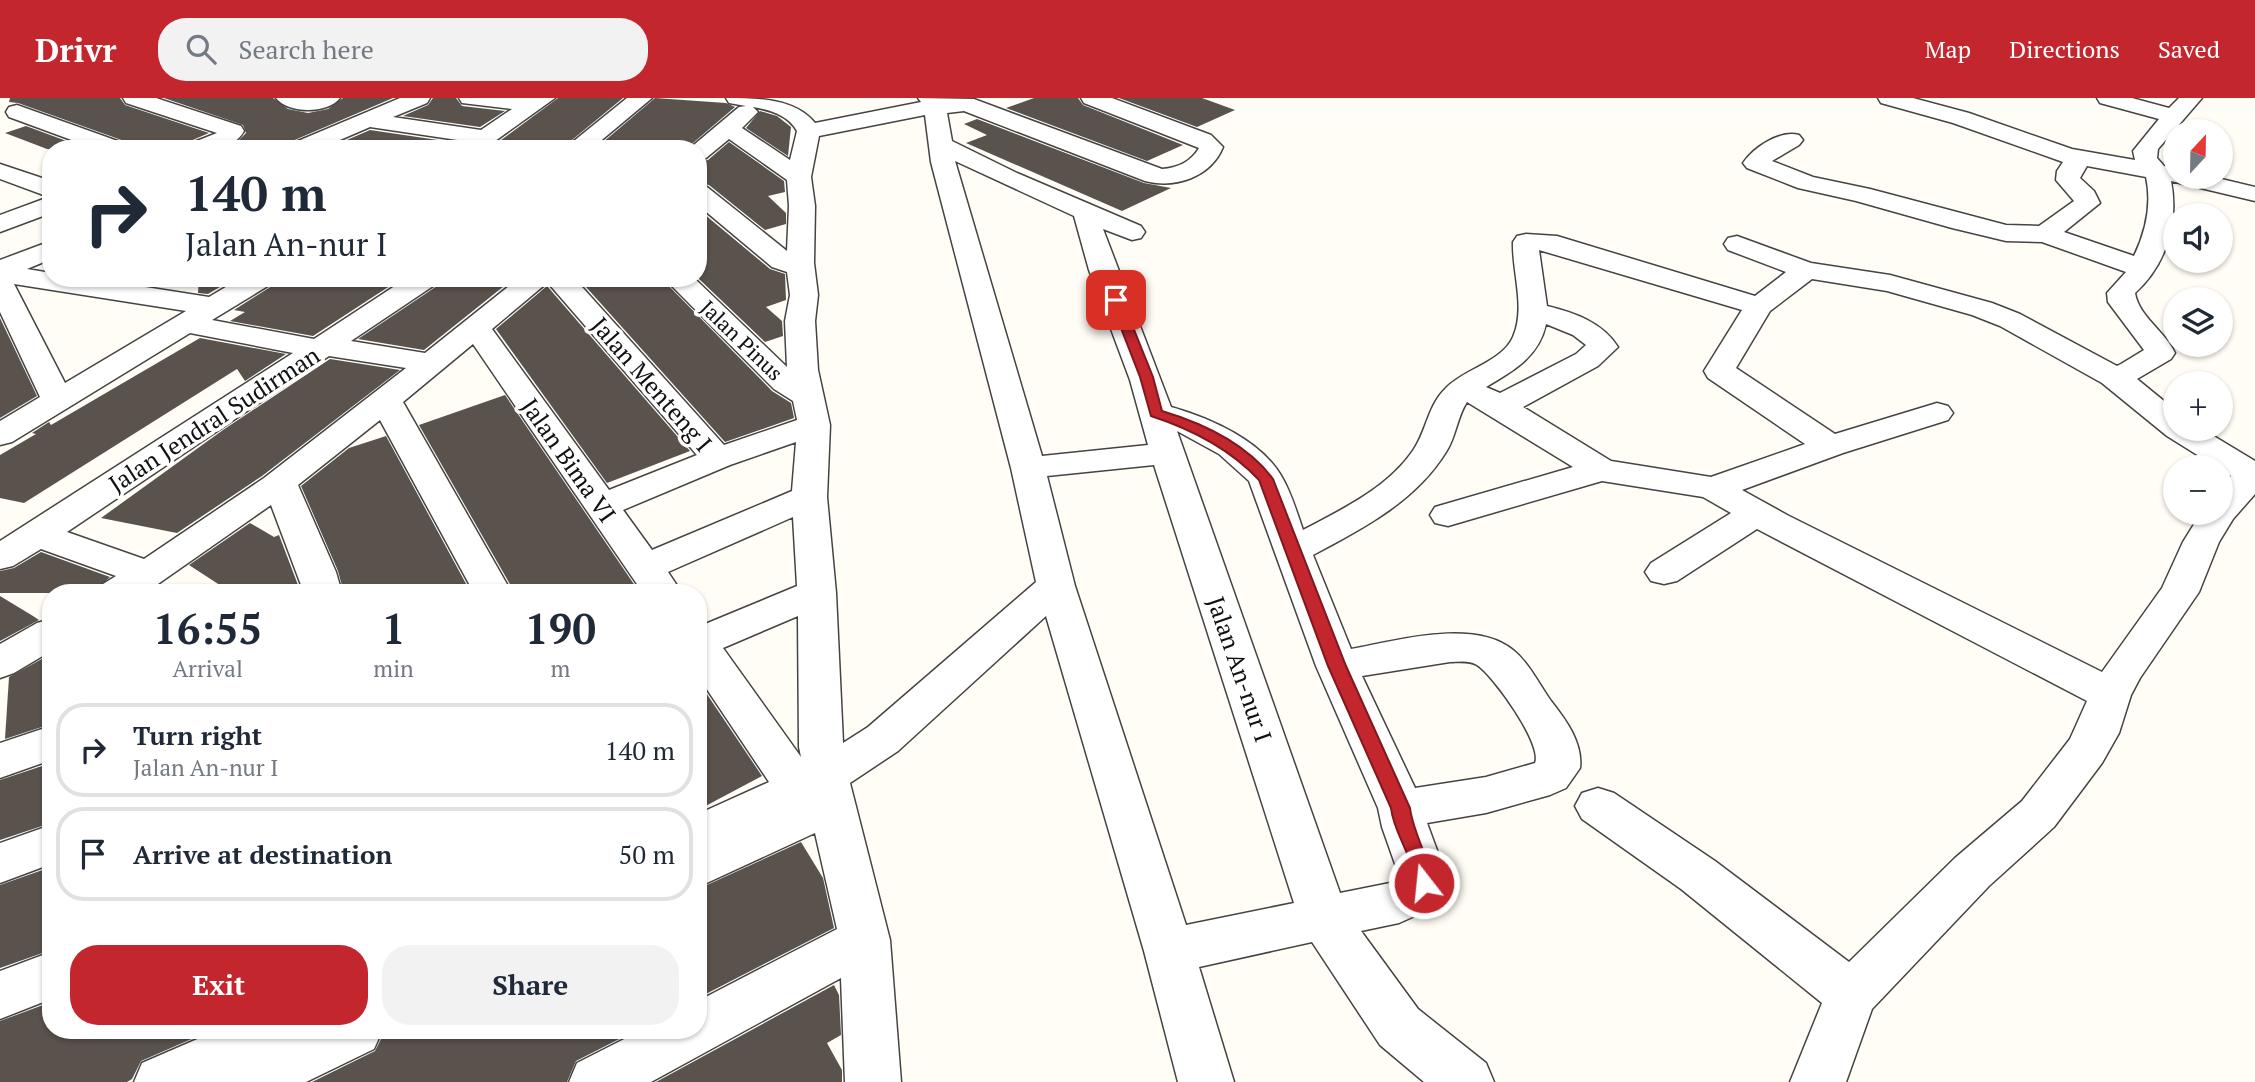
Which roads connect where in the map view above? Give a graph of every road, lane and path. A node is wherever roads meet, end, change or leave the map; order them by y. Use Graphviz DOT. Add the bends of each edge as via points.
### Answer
graph roads {
  1 [pos="134,98"];
  2 [pos="288,98"];
  3 [pos="329,98"];
  4 [pos="419,98"];
  5 [pos="470,98"];
  6 [pos="1092,98"];
  7 [pos="1889,98"];
  8 [pos="2108,98"];
  9 [pos="53,102"];
  10 [pos="538,102"];
  11 [pos="650,102"];
  12 [pos="953,102"];
  13 [pos="2182,107"];
  14 [pos="741,109"];
  15 [pos="9,114"];
  16 [pos="812,117"];
  17 [pos="367,120"];
  18 [pos="2163,130"];
  19 [pos="90,140"];
  20 [pos="219,140"];
  21 [pos="320,140"];
  22 [pos="463,140"];
  23 [pos="481,140"];
  24 [pos="590,140"];
  25 [pos="613,140"];
  26 [pos="1791,141"];
  27 [pos="707,144"];
  28 [pos="941,145"];
  29 [pos="2073,156"];
  30 [pos="0,171"];
  31 [pos="2163,172"];
  32 [pos="2163,173"];
  33 [pos="2163,174"];
  34 [pos="799,177"];
  35 [pos="42,187"];
  36 [pos="2233,189"];
  37 [pos="2255,194"];
  38 [pos="707,199"];
  39 [pos="42,208"];
  40 [pos="1086,213"];
  41 [pos="0,224"];
  42 [pos="1132,232"];
  43 [pos="2045,234"];
  44 [pos="1737,244"];
  45 [pos="42,253"];
  46 [pos="800,263"];
  47 [pos="2141,268"];
  48 [pos="1806,270"];
  49 [pos="0,272"];
  50 [pos="42,279"];
  51 [pos="0,282"];
  52 [pos="94,287"];
  53 [pos="245,287"];
  54 [pos="379,287"];
  55 [pos="411,287"];
  56 [pos="526,287"];
  57 [pos="567,287"];
  58 [pos="687,287"];
  59 [pos="212,306"];
  60 [pos="1759,306"];
  61 [pos="1533,312"];
  62 [pos="184,323"];
  63 [pos="476,327"];
  64 [pos="314,346"];
  65 [pos="429,363"];
  66 [pos="2113,376"];
  67 [pos="1466,389"];
  68 [pos="57,399"];
  69 [pos="385,399"];
  70 [pos="1500,406"];
  71 [pos="812,412"];
  72 [pos="1156,413"];
  73 [pos="1937,413"];
  74 [pos="2163,416"];
  75 [pos="0,435"];
  76 [pos="2200,441"];
  77 [pos="1831,446"];
  78 [pos="1167,453"];
  79 [pos="718,458"];
  80 [pos="1028,468"];
  81 [pos="1601,470"];
  82 [pos="2253,474"];
  83 [pos="279,481"];
  84 [pos="1713,488"];
  85 [pos="809,497"];
  86 [pos="2233,497"];
  87 [pos="601,506"];
  88 [pos="1755,512"];
  89 [pos="1448,515"];
  90 [pos="2212,525"];
  91 [pos="0,533"];
  92 [pos="38,535"];
  93 [pos="1292,551"];
  94 [pos="0,557"];
  95 [pos="1664,572"];
  96 [pos="149,574"];
  97 [pos="654,580"];
  98 [pos="132,584"];
  99 [pos="320,584"];
  100 [pos="483,584"];
  101 [pos="1056,586"];
  102 [pos="817,593"];
  103 [pos="42,638"];
  104 [pos="707,639"];
  105 [pos="707,656"];
  106 [pos="0,663"];
  107 [pos="1337,666"];
  108 [pos="2110,695"];
  109 [pos="42,746"];
  110 [pos="0,761"];
  111 [pos="818,790"];
  112 [pos="1598,806"];
  113 [pos="1401,808"];
  114 [pos="707,832"];
  115 [pos="42,847"];
  116 [pos="707,861"];
  117 [pos="0,863"];
  118 [pos="1324,919"];
  119 [pos="865,940"];
  120 [pos="1169,951"];
  121 [pos="42,979"];
  122 [pos="0,995"];
  123 [pos="1851,995"];
  124 [pos="707,1023"];
  125 [pos="256,1039"];
  126 [pos="338,1039"];
  127 [pos="678,1039"];
  128 [pos="162,1082"];
  129 [pos="248,1082"];
  130 [pos="597,1082"];
  131 [pos="873,1082"];
  132 [pos="1206,1082"];
  133 [pos="1466,1082"];
  134 [pos="1818,1082"];
  1 -- 20 [label="street" via="233,131"];
  2 -- 3 [label="street" via="312,104"];
  4 -- 17 [label="street"];
  5 -- 10 [label="street"];
  6 -- 12 [label="street" via="1203,140 1211,147 1209,156 1172,177 1154,176"];
  7 -- 29 [label="street"];
  8 -- 13 [label="street"];
  9 -- 15 [label="street"];
  10 -- 23 [label="street"];
  11 -- 24 [label="street"];
  11 -- 25 [label="street"];
  12 -- 16 [label="street"];
  12 -- 28 [label="street"];
  14 -- 16 [label="street"];
  14 -- 27 [label="street"];
  14 -- 34 [label="street"];
  15 -- 19 [label="street"];
  16 -- 34 [label="street"];
  17 -- 21 [label="street"];
  17 -- 22 [label="street"];
  18 -- 31 [label="street" via="2145,152 2145,158"];
  26 -- 43 [label="street" via="1755,163 1807,183 1961,223 2006,233"];
  28 -- 40 [label="street"];
  28 -- 80 [label="street"];
  29 -- 32 [label="street"];
  29 -- 43 [label="street" via="2076,161 2068,180 2087,202"];
  30 -- 35 [label="street"];
  33 -- 47 [label="street" via="2158,177 2157,233"];
  34 -- 46 [label="street"];
  36 -- 37 [label="street"];
  38 -- 46 [label="street" via="782,261"];
  39 -- 41 [label="street"];
  40 -- 42 [label="street"];
  40 -- 72 [label="street, Jalan An-nur I"];
  43 -- 47 [label="street"];
  44 -- 48 [label="street"];
  45 -- 49 [label="street"];
  46 -- 71 [label="street" via="804,295 800,346"];
  47 -- 66 [label="street" via="2125,286 2121,300 2160,353 2132,371"];
  48 -- 60 [label="street"];
  48 -- 66 [label="street" via="1890,283 1982,309"];
  49 -- 50 [label="street"];
  51 -- 68 [label="street"];
  52 -- 59 [label="street"];
  53 -- 59 [label="street"];
  54 -- 64 [label="street, Jalan Jendral Sudirman"];
  55 -- 64 [label="street, Jalan Jendral Sudirman"];
  56 -- 63 [label="street"];
  57 -- 79 [label="street, Jalan Menteng I"];
  58 -- 71 [label="street, Jalan Pinus"];
  59 -- 62 [label="street"];
  60 -- 61 [label="street" via="1529,240 1525,244"];
  60 -- 77 [label="street" via="1719,371"];
  61 -- 67 [label="street" via="1520,351"];
  61 -- 70 [label="street" via="1559,318 1597,338 1603,347"];
  62 -- 64 [label="street"];
  62 -- 68 [label="street"];
  63 -- 65 [label="street"];
  63 -- 87 [label="street, Jalan Bima VI"];
  64 -- 65 [label="street"];
  64 -- 91 [label="street, Jalan Jendral Sudirman"];
  64 -- 92 [label="street, Jalan Jendral Sudirman"];
  65 -- 69 [label="street"];
  66 -- 74 [label="street"];
  67 -- 70 [label="street"];
  67 -- 93 [label="street" via="1453,398 1430,450 1414,471 1353,517"];
  68 -- 75 [label="street"];
  69 -- 83 [label="street"];
  69 -- 100 [label="street"];
  70 -- 81 [label="street"];
  71 -- 79 [label="street"];
  71 -- 85 [label="street"];
  72 -- 78 [label="street, Jalan An-nur I"];
  72 -- 93 [label="street" via="1191,424 1260,470"];
  73 -- 77 [label="street"];
  76 -- 82 [label="street"];
  77 -- 84 [label="street"];
  78 -- 80 [label="street"];
  78 -- 118 [label="street, Jalan An-nur I"];
  79 -- 87 [label="street"];
  80 -- 101 [label="street"];
  81 -- 84 [label="street"];
  81 -- 89 [label="street"];
  82 -- 86 [label="street"];
  83 -- 96 [label="street"];
  83 -- 99 [label="street"];
  84 -- 88 [label="street"];
  85 -- 97 [label="street"];
  85 -- 102 [label="street"];
  87 -- 97 [label="street, Jalan Bima VI"];
  88 -- 95 [label="street"];
  88 -- 108 [label="street"];
  90 -- 108 [label="street" via="2180,592"];
  92 -- 94 [label="street, Jalan Jendral Sudirman"];
  92 -- 96 [label="street"];
  93 -- 107 [label="street"];
  96 -- 98 [label="street"];
  101 -- 111 [label="street" via="883,739"];
  101 -- 120 [label="street"];
  102 -- 104 [label="street"];
  102 -- 111 [label="street"];
  103 -- 106 [label="street"];
  105 -- 111 [label="street" via="783,765"];
  107 -- 113 [label="street"];
  107 -- 113 [label="street" via="1451,648 1486,651 1502,661 1555,742 1558,767 1549,779"];
  108 -- 123 [label="street" via="2097,733 2038,814 1972,872"];
  109 -- 110 [label="street"];
  111 -- 114 [label="street"];
  111 -- 116 [label="street"];
  111 -- 119 [label="street"];
  112 -- 123 [label="street" via="1698,875"];
  113 -- 118 [label="street" via="1422,871 1420,891 1399,902"];
  115 -- 117 [label="street"];
  118 -- 120 [label="street"];
  118 -- 133 [label="street, Jalan An-nur I" via="1399,1027"];
  119 -- 124 [label="street"];
  119 -- 131 [label="street"];
  120 -- 132 [label="street"];
  121 -- 122 [label="street"];
  123 -- 134 [label="street"];
  125 -- 128 [label="street"];
  126 -- 129 [label="street"];
  127 -- 130 [label="street"];
}
